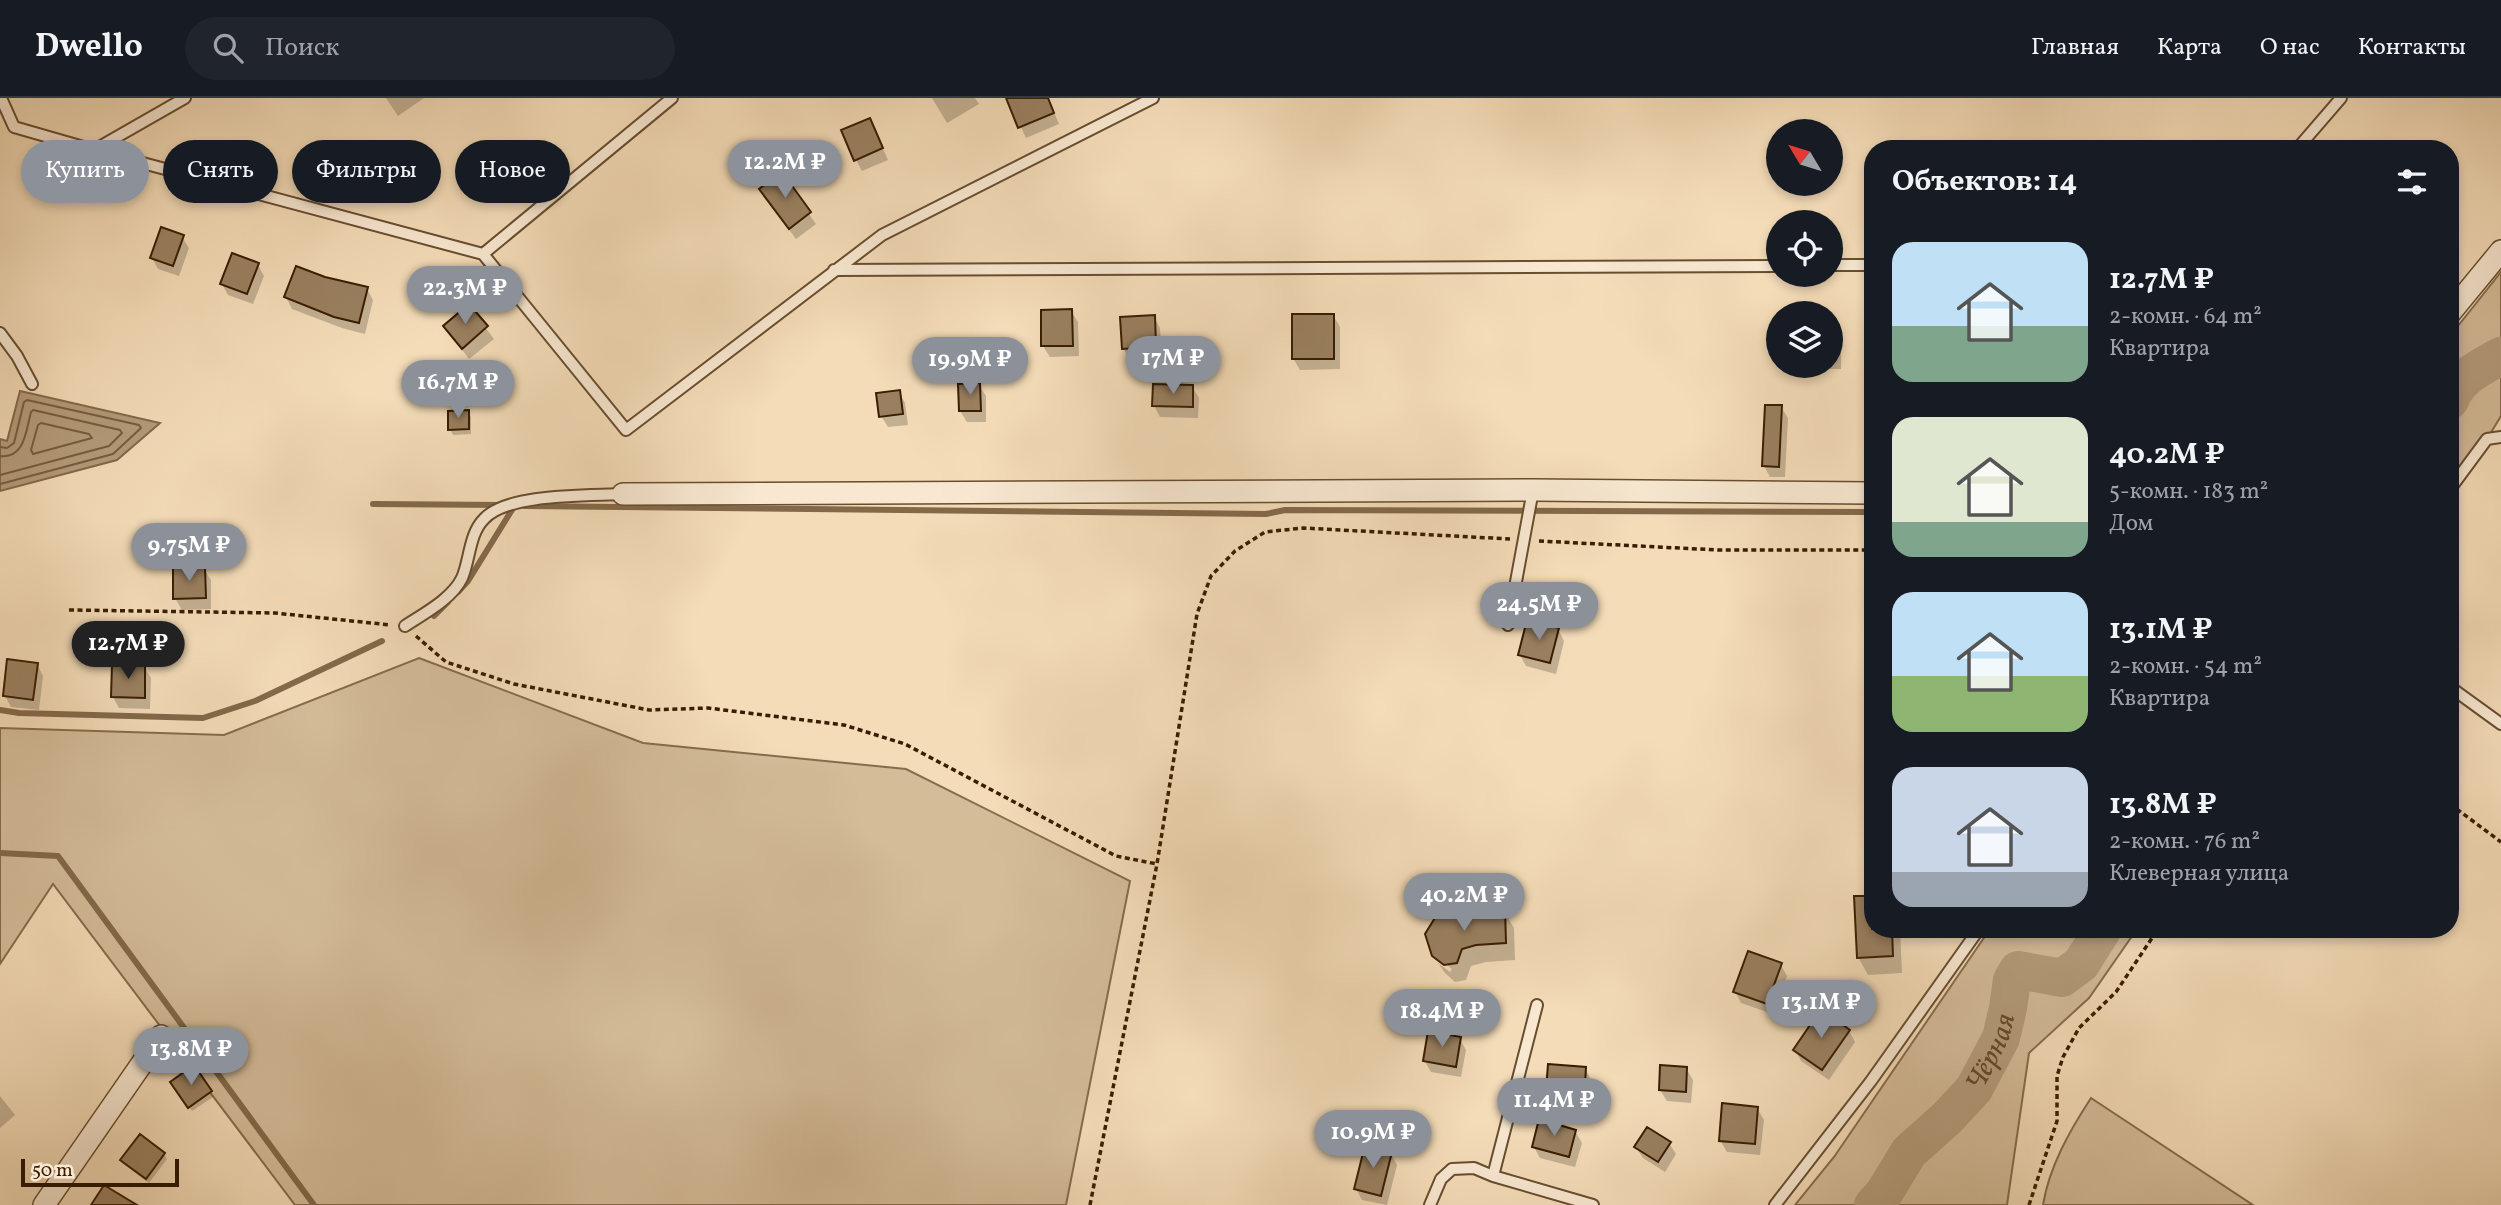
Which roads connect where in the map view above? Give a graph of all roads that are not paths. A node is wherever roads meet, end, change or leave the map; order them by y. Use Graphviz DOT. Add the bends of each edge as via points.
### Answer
graph roads {
  1 [pos="1,98"];
  2 [pos="185,98"];
  3 [pos="672,98"];
  4 [pos="1153,98"];
  5 [pos="2341,98"];
  6 [pos="59,140"];
  7 [pos="112,140"];
  8 [pos="2305,140"];
  9 [pos="149,165"];
  10 [pos="2501,251"];
  11 [pos="483,254"];
  12 [pos="1843,265"];
  13 [pos="1864,265"];
  14 [pos="1766,266"];
  15 [pos="834,270"];
  16 [pos="2459,302"];
  17 [pos="0,333"];
  18 [pos="32,384"];
  19 [pos="2501,437"];
  20 [pos="2459,477"];
  21 [pos="1533,490"];
  22 [pos="1864,493"];
  23 [pos="623,494"];
  24 [pos="1507,625"];
  25 [pos="405,626"];
  26 [pos="2459,694"];
  27 [pos="2501,724"];
  28 [pos="1973,938"];
  29 [pos="1537,1005"];
  30 [pos="162,1036"];
  31 [pos="1493,1176"];
  32 [pos="44,1205"];
  33 [pos="1430,1205"];
  34 [pos="1593,1205"];
  35 [pos="1775,1205"];
  1 -- 6 [label="lane" via="14,127"];
  2 -- 7 [label="lane"];
  3 -- 11 [label="lane"];
  4 -- 15 [label="lane" via="882,235"];
  5 -- 8 [label="lane"];
  9 -- 11 [label="lane"];
  10 -- 16 [label="street"];
  11 -- 15 [label="lane" via="626,430"];
  12 -- 13 [label="lane"];
  14 -- 15 [label="lane"];
  17 -- 18 [label="lane"];
  19 -- 20 [label="lane" via="2487,439"];
  21 -- 22 [label="street"];
  21 -- 23 [label="street"];
  21 -- 24 [label="lane"];
  23 -- 25 [label="lane" via="522,500 485,516 477,527 461,580 443,600"];
  26 -- 27 [label="lane"];
  28 -- 35 [label="lane"];
  29 -- 31 [label="lane"];
  30 -- 32 [label="street"];
  31 -- 33 [label="lane" via="1474,1168 1452,1170 1441,1179"];
  31 -- 34 [label="lane"];
}
